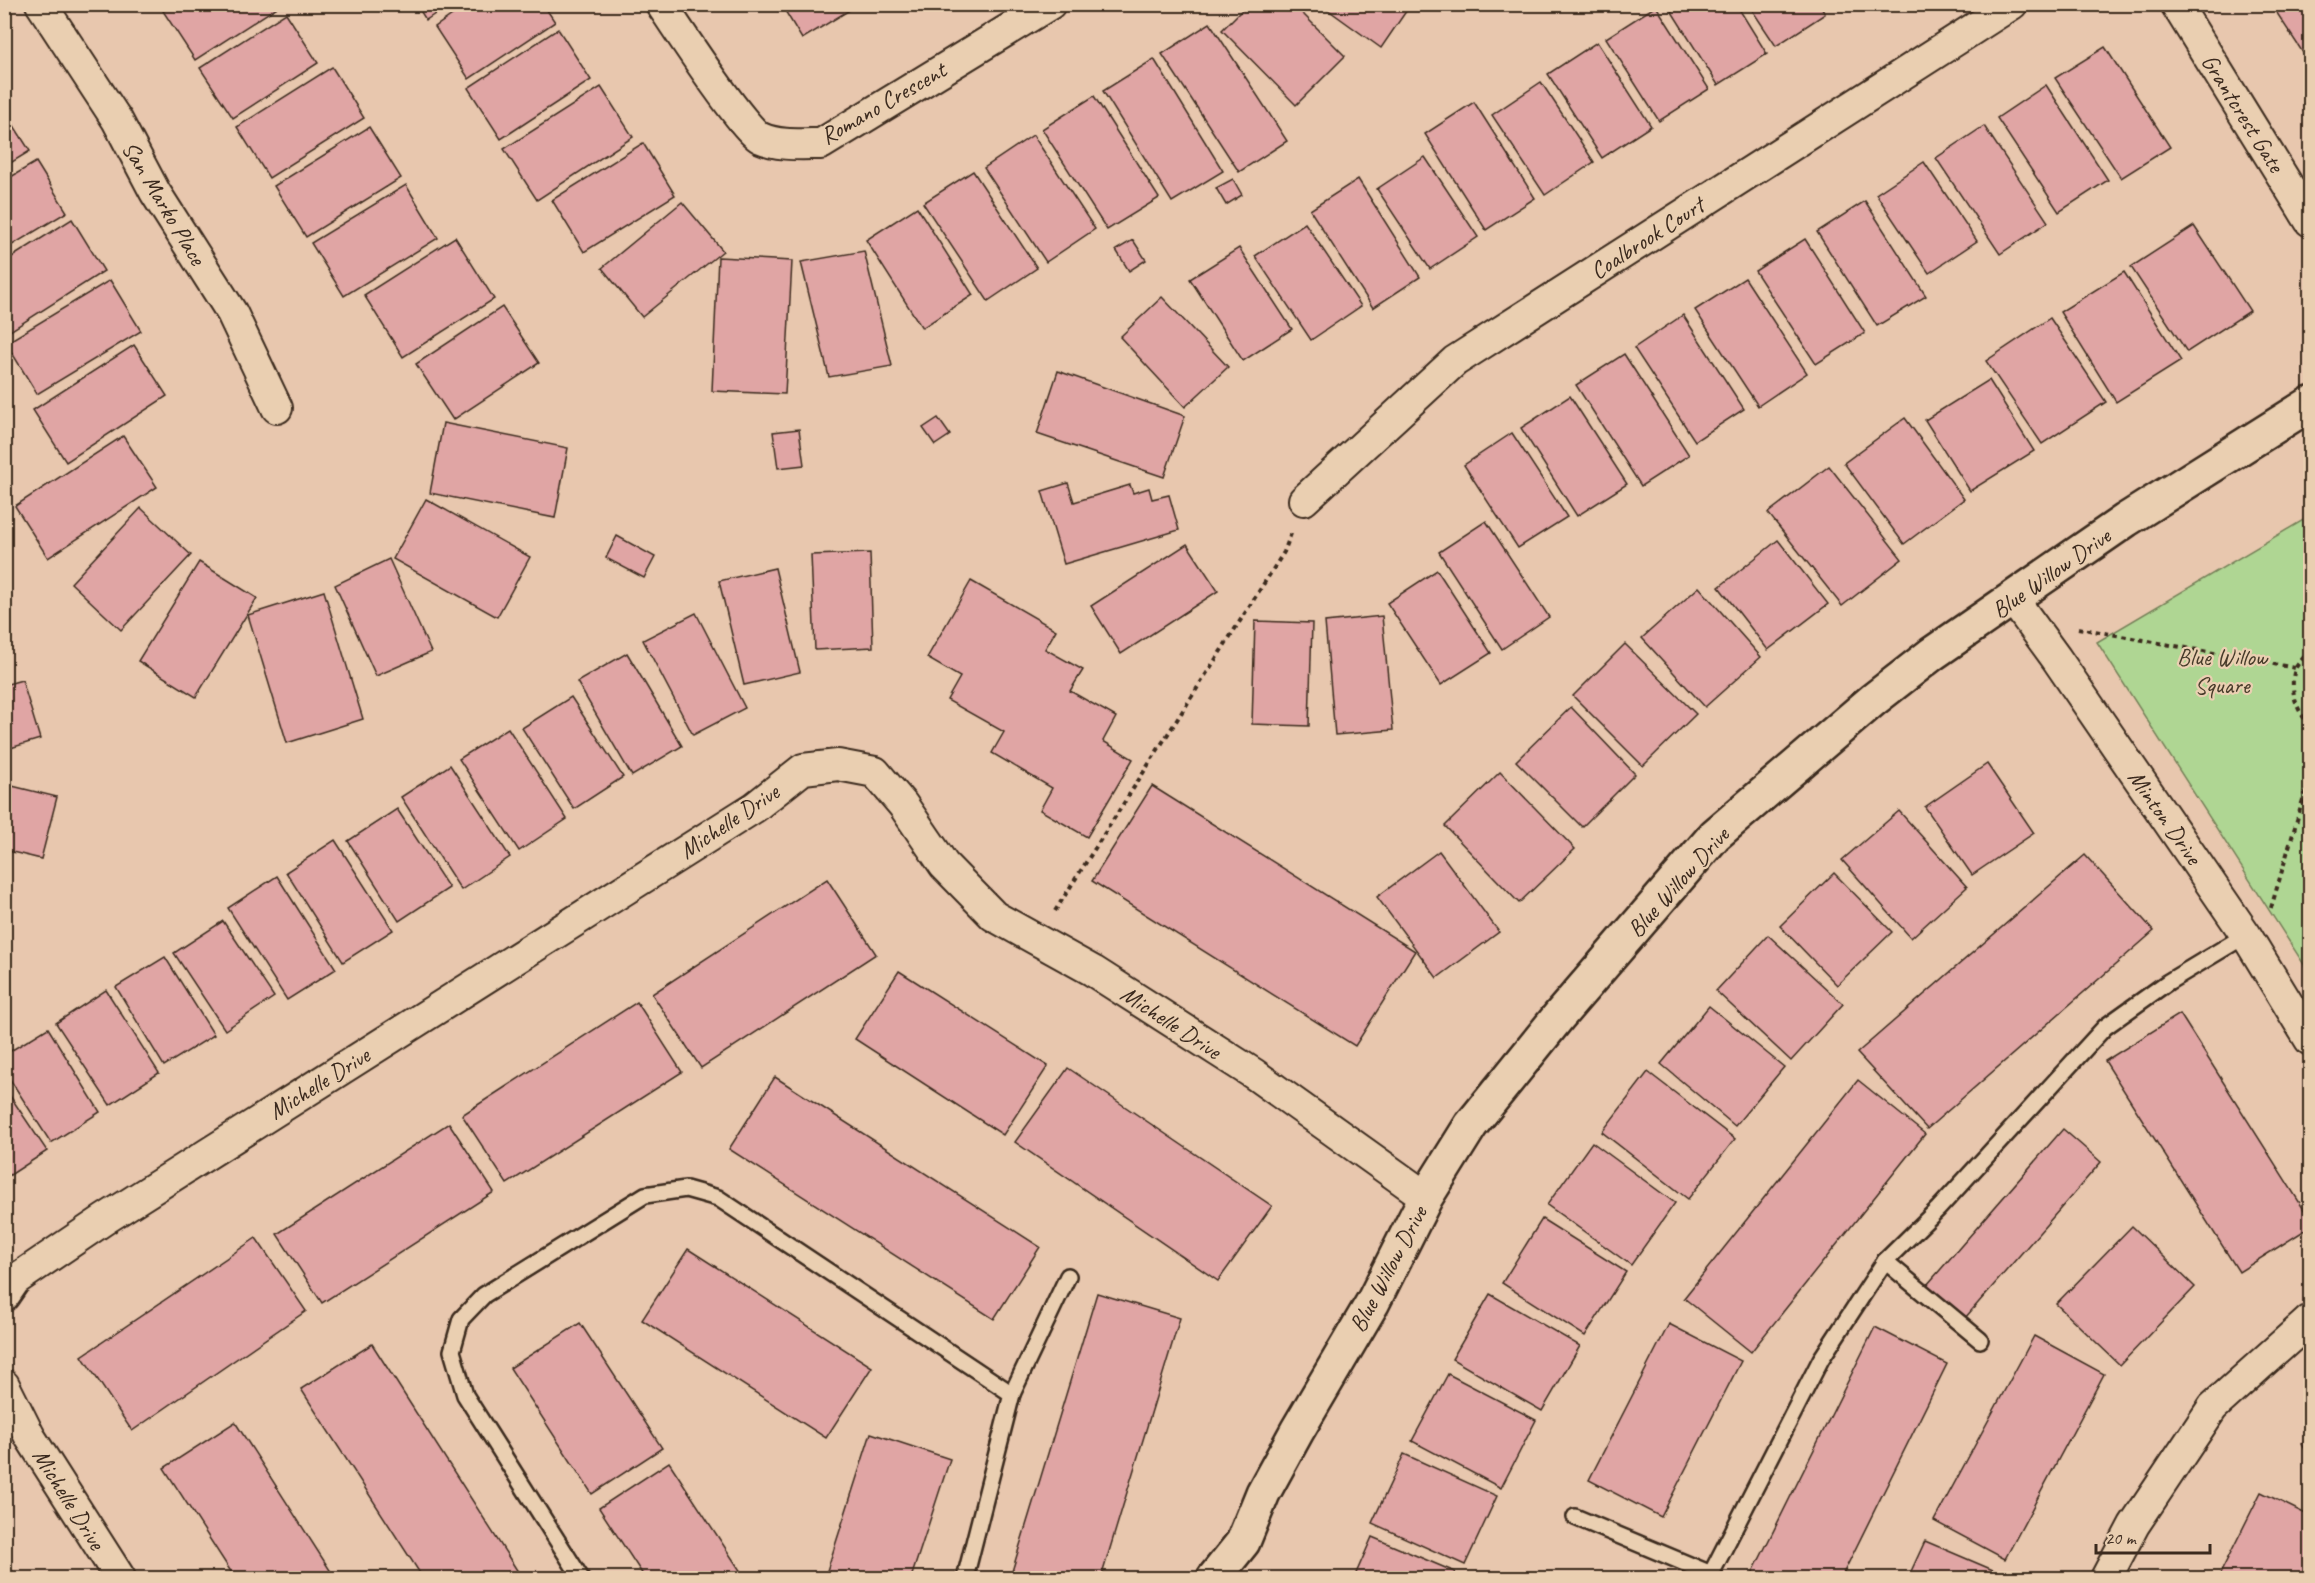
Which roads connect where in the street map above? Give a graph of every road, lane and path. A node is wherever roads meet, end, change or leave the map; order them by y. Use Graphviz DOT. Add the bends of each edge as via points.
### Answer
graph roads {
  1 [pos="41,4"];
  2 [pos="661,4"];
  3 [pos="1050,4"];
  4 [pos="2012,4"];
  5 [pos="2176,4"];
  6 [pos="2310,221"];
  7 [pos="2310,404"];
  8 [pos="277,408"];
  9 [pos="1304,500"];
  10 [pos="2021,609"];
  11 [pos="2310,650"];
  12 [pos="2295,668"];
  13 [pos="2310,724"];
  14 [pos="2310,776"];
  15 [pos="1036,939"];
  16 [pos="2251,945"];
  17 [pos="2310,1040"];
  18 [pos="1426,1197"];
  19 [pos="1885,1261"];
  20 [pos="1068,1276"];
  21 [pos="4,1296"];
  22 [pos="2310,1320"];
  23 [pos="1980,1340"];
  24 [pos="4,1386"];
  25 [pos="1012,1394"];
  26 [pos="1575,1517"];
  27 [pos="1243,1542"];
  28 [pos="120,1578"];
  29 [pos="581,1578"];
  30 [pos="965,1578"];
  31 [pos="1214,1578"];
  32 [pos="1241,1578"];
  33 [pos="2106,1578"];
  1 -- 8 [label="street, San Marko Place" via="117,120 155,192 232,313"];
  2 -- 3 [label="street, Romano Crescent" via="759,138 821,144"];
  4 -- 9 [label="street, Coalbrook Court" via="1455,361"];
  5 -- 6 [label="street, Grantcrest Gate"];
  7 -- 10 [label="street, Blue Willow Drive" via="2126,520"];
  9 -- 15 [label="path" via="1284,552"];
  10 -- 12 [label="path"];
  10 -- 16 [label="street, Minton Drive"];
  10 -- 18 [label="street, Blue Willow Drive" via="1932,654 1715,835 1471,1125"];
  11 -- 12 [label="path"];
  12 -- 13 [label="path" via="2296,706"];
  14 -- 16 [label="path"];
  15 -- 18 [label="street, Michelle Drive" via="1254,1074"];
  15 -- 21 [label="street, Michelle Drive" via="994,916 944,865 875,772 838,765 803,769 754,807 105,1219 15,1280"];
  16 -- 17 [label="street, Minton Drive"];
  16 -- 19 [label="lane" via="2169,982 2105,1027"];
  18 -- 27 [label="street, Blue Willow Drive" via="1373,1302 1263,1493"];
  19 -- 23 [label="lane"];
  19 -- 26 [label="lane" via="1821,1359 1711,1574"];
  20 -- 25 [label="lane"];
  22 -- 33 [label="street" via="2213,1407 2134,1525"];
  24 -- 28 [label="street, Michelle Drive" via="30,1437"];
  25 -- 29 [label="lane" via="718,1198 686,1190 645,1195 484,1295 461,1319 452,1351 465,1395"];
  25 -- 30 [label="lane"];
  27 -- 31 [label="street, Blue Willow Drive"];
  27 -- 32 [label="street, Blue Willow Drive"];
}
